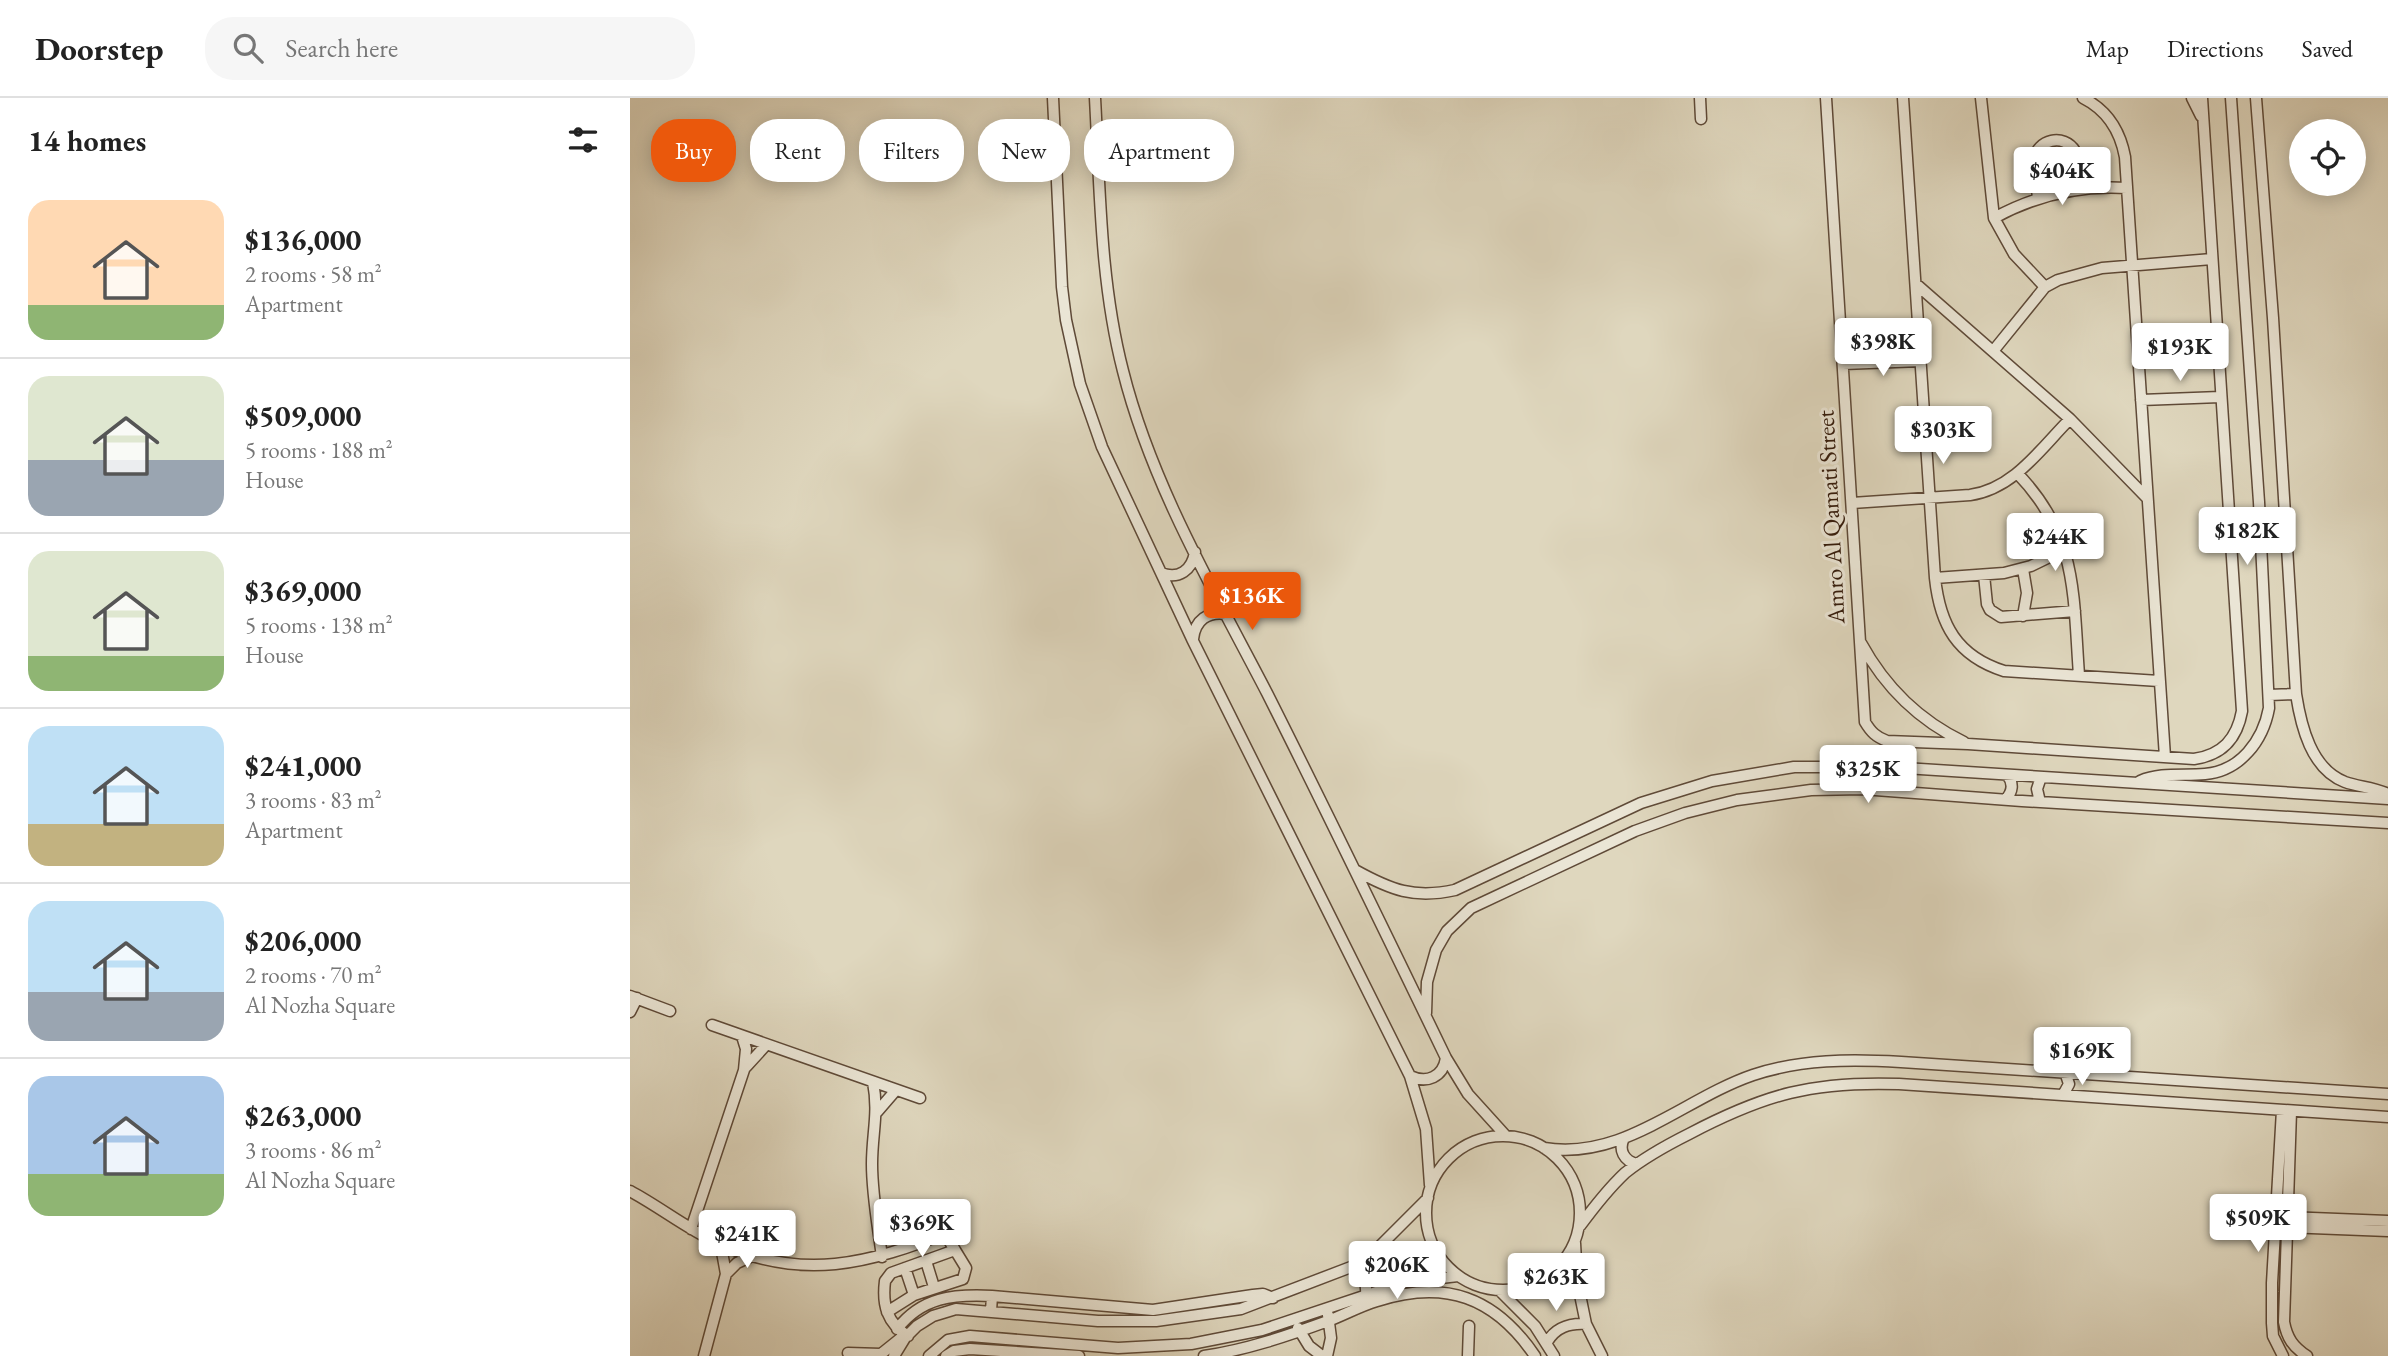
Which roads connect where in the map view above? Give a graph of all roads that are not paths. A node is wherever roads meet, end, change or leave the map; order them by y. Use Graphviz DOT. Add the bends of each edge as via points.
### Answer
graph roads {
  1 [pos="1053,98"];
  2 [pos="1095,98"];
  3 [pos="1700,98"];
  4 [pos="1826,98"];
  5 [pos="1903,98"];
  6 [pos="1981,98"];
  7 [pos="2082,98"];
  8 [pos="2192,98"];
  9 [pos="2203,98"];
  10 [pos="2231,98"];
  11 [pos="2256,98"];
  12 [pos="1701,119"];
  13 [pos="2203,120"];
  14 [pos="2082,188"];
  15 [pos="2127,188"];
  16 [pos="2038,198"];
  17 [pos="1994,218"];
  18 [pos="2212,259"];
  19 [pos="2132,265"];
  20 [pos="1916,284"];
  21 [pos="2045,287"];
  22 [pos="1994,350"];
  23 [pos="1921,361"];
  24 [pos="1843,364"];
  25 [pos="2220,397"];
  26 [pos="2141,400"];
  27 [pos="2070,419"];
  28 [pos="2017,473"];
  29 [pos="1929,498"];
  30 [pos="2147,498"];
  31 [pos="1852,503"];
  32 [pos="2066,549"];
  33 [pos="1195,552"];
  34 [pos="2023,569"];
  35 [pos="1161,573"];
  36 [pos="1984,575"];
  37 [pos="1935,578"];
  38 [pos="2075,611"];
  39 [pos="1226,614"];
  40 [pos="2023,616"];
  41 [pos="1192,639"];
  42 [pos="1860,640"];
  43 [pos="2079,676"];
  44 [pos="2159,681"];
  45 [pos="2296,694"];
  46 [pos="2269,695"];
  47 [pos="1968,744"];
  48 [pos="2165,757"];
  49 [pos="2007,775"];
  50 [pos="2041,777"];
  51 [pos="2136,783"];
  52 [pos="2388,796"];
  53 [pos="2005,800"];
  54 [pos="2040,802"];
  55 [pos="2388,823"];
  56 [pos="1355,870"];
  57 [pos="1472,883"];
  58 [pos="1481,902"];
  59 [pos="633,997"];
  60 [pos="670,1010"];
  61 [pos="630,1012"];
  62 [pos="1426,1017"];
  63 [pos="712,1025"];
  64 [pos="742,1036"];
  65 [pos="766,1045"];
  66 [pos="1447,1058"];
  67 [pos="744,1070"];
  68 [pos="2065,1072"];
  69 [pos="2101,1075"];
  70 [pos="1410,1076"];
  71 [pos="873,1082"];
  72 [pos="896,1090"];
  73 [pos="2388,1094"];
  74 [pos="2063,1095"];
  75 [pos="920,1098"];
  76 [pos="2102,1098"];
  77 [pos="2286,1111"];
  78 [pos="877,1112"];
  79 [pos="2388,1117"];
  80 [pos="1506,1136"];
  81 [pos="1624,1138"];
  82 [pos="1544,1148"];
  83 [pos="2284,1158"];
  84 [pos="1637,1164"];
  85 [pos="1430,1185"];
  86 [pos="630,1191"];
  87 [pos="1428,1198"];
  88 [pos="2388,1221"];
  89 [pos="2286,1222"];
  90 [pos="1580,1226"];
  91 [pos="691,1229"];
  92 [pos="2388,1231"];
  93 [pos="716,1242"];
  94 [pos="1575,1243"];
  95 [pos="955,1250"];
  96 [pos="752,1256"];
  97 [pos="882,1257"];
  98 [pos="926,1261"];
  99 [pos="1351,1267"];
  100 [pos="905,1268"];
  101 [pos="726,1275"];
  102 [pos="1458,1276"];
  103 [pos="934,1287"];
  104 [pos="1500,1291"];
  105 [pos="1366,1294"];
  106 [pos="914,1295"];
  107 [pos="992,1296"];
  108 [pos="1273,1298"];
  109 [pos="1327,1309"];
  110 [pos="990,1311"];
  111 [pos="887,1312"];
  112 [pos="1330,1320"];
  113 [pos="1295,1321"];
  114 [pos="1586,1324"];
  115 [pos="1469,1326"];
  116 [pos="897,1329"];
  117 [pos="1299,1331"];
  118 [pos="906,1337"];
  119 [pos="1547,1342"];
  120 [pos="848,1353"];
  121 [pos="1051,1355"];
  122 [pos="704,1356"];
  123 [pos="894,1356"];
  124 [pos="929,1356"];
  125 [pos="946,1356"];
  126 [pos="1079,1356"];
  127 [pos="1203,1356"];
  128 [pos="1322,1356"];
  129 [pos="1327,1356"];
  130 [pos="1468,1356"];
  131 [pos="1535,1356"];
  132 [pos="1554,1356"];
  133 [pos="1602,1356"];
  134 [pos="2283,1356"];
  135 [pos="2307,1356"];
  1 -- 35 [label="street" via="1062,287 1072,352 1102,447"];
  2 -- 33 [label="street" via="1114,335 1142,432"];
  3 -- 12 [label="street"];
  4 -- 24 [label="street, Amro Al Qamati Street"];
  5 -- 20 [label="street"];
  6 -- 17 [label="street"];
  7 -- 15 [label="street" via="2099,108 2117,130"];
  8 -- 13 [label="street, Amro Al Qamati Street"];
  9 -- 13 [label="street, Amro Al Qamati Street"];
  10 -- 46 [label="street"];
  11 -- 45 [label="street"];
  13 -- 18 [label="street, Amro Al Qamati Street"];
  14 -- 15 [label="street"];
  14 -- 16 [label="street"];
  14 -- 16 [label="street" via="2074,149 2064,141 2052,140 2035,156"];
  15 -- 19 [label="street"];
  16 -- 17 [label="street"];
  17 -- 21 [label="street" via="2014,254"];
  18 -- 19 [label="street"];
  18 -- 25 [label="street, Amro Al Qamati Street"];
  19 -- 21 [label="street" via="2087,271"];
  19 -- 26 [label="street"];
  20 -- 22 [label="street"];
  20 -- 23 [label="street"];
  21 -- 22 [label="street"];
  22 -- 27 [label="street"];
  23 -- 24 [label="street"];
  23 -- 29 [label="street"];
  24 -- 31 [label="street, Amro Al Qamati Street"];
  25 -- 26 [label="street"];
  25 -- 48 [label="street, Amro Al Qamati Street" via="2242,711 2235,735 2218,753 2194,759"];
  26 -- 30 [label="street"];
  27 -- 28 [label="street"];
  27 -- 30 [label="street"];
  28 -- 29 [label="street" via="1987,492"];
  28 -- 32 [label="street" via="2046,508"];
  29 -- 31 [label="street"];
  29 -- 37 [label="street"];
  30 -- 44 [label="street"];
  31 -- 42 [label="street, Amro Al Qamati Street"];
  32 -- 34 [label="street"];
  32 -- 38 [label="street"];
  33 -- 35 [label="street" via="1182,573"];
  33 -- 39 [label="street"];
  34 -- 36 [label="street"];
  34 -- 40 [label="street" via="2027,593"];
  35 -- 41 [label="street"];
  36 -- 37 [label="street"];
  36 -- 40 [label="street" via="1990,610 2001,617"];
  37 -- 43 [label="street" via="1942,616 1974,658 2004,671"];
  38 -- 40 [label="street"];
  38 -- 43 [label="street"];
  39 -- 41 [label="street" via="1210,614 1201,620"];
  39 -- 56 [label="street"];
  41 -- 70 [label="street"];
  42 -- 47 [label="street, Amro Al Qamati Street" via="1880,674 1906,704"];
  42 -- 47 [label="street, Amro Al Qamati Street" via="1863,712 1870,731 1888,741"];
  43 -- 44 [label="street"];
  44 -- 48 [label="street"];
  45 -- 46 [label="street"];
  45 -- 52 [label="street" via="2306,735 2326,770 2345,782"];
  46 -- 51 [label="street" via="2266,720 2256,743 2229,767 2209,774 2155,776"];
  47 -- 48 [label="street, Amro Al Qamati Street"];
  49 -- 50 [label="street"];
  49 -- 53 [label="street" via="2012,790"];
  49 -- 57 [label="street" via="1826,766 1737,775 1618,812"];
  50 -- 51 [label="street"];
  50 -- 54 [label="street" via="2037,789"];
  51 -- 52 [label="street"];
  53 -- 54 [label="street"];
  53 -- 58 [label="street" via="1862,789 1786,792 1737,800 1635,831"];
  54 -- 55 [label="street"];
  56 -- 57 [label="street" via="1387,887 1421,894 1438,894"];
  56 -- 62 [label="street"];
  57 -- 58 [label="street" via="1472,896"];
  58 -- 62 [label="street" via="1455,922 1436,950 1427,982"];
  59 -- 60 [label="street"];
  59 -- 61 [label="street"];
  62 -- 66 [label="street"];
  63 -- 64 [label="street"];
  64 -- 65 [label="street"];
  64 -- 67 [label="street"];
  65 -- 67 [label="street"];
  65 -- 71 [label="street"];
  66 -- 70 [label="street" via="1444,1068 1433,1077 1419,1080"];
  66 -- 80 [label="street" via="1468,1094"];
  67 -- 91 [label="street"];
  68 -- 69 [label="street"];
  68 -- 74 [label="street" via="2069,1084"];
  68 -- 81 [label="street" via="1872,1060 1809,1061 1729,1084"];
  69 -- 73 [label="street"];
  69 -- 76 [label="street" via="2097,1084"];
  70 -- 85 [label="street" via="1426,1129"];
  71 -- 72 [label="street"];
  71 -- 78 [label="street"];
  72 -- 75 [label="street"];
  72 -- 78 [label="street"];
  74 -- 76 [label="street"];
  74 -- 84 [label="street" via="1890,1083 1812,1087 1719,1118"];
  76 -- 77 [label="street"];
  77 -- 79 [label="street"];
  77 -- 83 [label="street"];
  78 -- 97 [label="street" via="872,1173"];
  80 -- 82 [label="street"];
  80 -- 85 [label="street" via="1462,1148"];
  81 -- 82 [label="street" via="1583,1150"];
  81 -- 84 [label="street" via="1622,1153"];
  82 -- 90 [label="street" via="1566,1168 1578,1196"];
  83 -- 89 [label="street"];
  83 -- 134 [label="street" via="2272,1283 2273,1336"];
  84 -- 90 [label="street"];
  85 -- 87 [label="street"];
  86 -- 91 [label="street"];
  87 -- 99 [label="street" via="1376,1250"];
  87 -- 102 [label="street" via="1431,1236 1438,1254"];
  88 -- 89 [label="street"];
  89 -- 92 [label="street"];
  89 -- 135 [label="street" via="2284,1322 2295,1348"];
  90 -- 94 [label="street"];
  91 -- 93 [label="street"];
  93 -- 96 [label="street"];
  93 -- 101 [label="street"];
  94 -- 104 [label="street" via="1563,1263 1545,1279"];
  94 -- 114 [label="street"];
  95 -- 97 [label="street" via="948,1233"];
  95 -- 98 [label="street"];
  95 -- 103 [label="street" via="966,1274 957,1282"];
  96 -- 97 [label="street" via="804,1265"];
  96 -- 101 [label="street"];
  98 -- 100 [label="street"];
  98 -- 103 [label="street"];
  99 -- 105 [label="street" via="1362,1275"];
  99 -- 108 [label="street"];
  100 -- 106 [label="street"];
  100 -- 111 [label="street" via="885,1281"];
  101 -- 122 [label="street"];
  102 -- 104 [label="street"];
  102 -- 105 [label="street" via="1406,1282"];
  103 -- 106 [label="street"];
  104 -- 119 [label="street"];
  105 -- 109 [label="street"];
  106 -- 111 [label="street"];
  107 -- 108 [label="street" via="1153,1310 1253,1294"];
  107 -- 110 [label="street"];
  107 -- 116 [label="street" via="930,1301"];
  108 -- 110 [label="street" via="1241,1309 1156,1321"];
  109 -- 112 [label="street"];
  109 -- 113 [label="street"];
  110 -- 118 [label="street" via="956,1309 933,1316"];
  111 -- 116 [label="street"];
  112 -- 117 [label="street"];
  112 -- 129 [label="street"];
  112 -- 131 [label="street" via="1409,1293 1444,1293 1484,1306 1508,1322"];
  113 -- 117 [label="street"];
  113 -- 124 [label="street" via="1227,1338 1154,1347 959,1336"];
  114 -- 119 [label="street" via="1564,1326"];
  114 -- 133 [label="street"];
  115 -- 130 [label="street"];
  116 -- 118 [label="street"];
  117 -- 127 [label="street"];
  117 -- 128 [label="street"];
  118 -- 120 [label="street" via="881,1354"];
  118 -- 123 [label="street"];
  119 -- 132 [label="street"];
  121 -- 125 [label="street" via="962,1349"];
  121 -- 126 [label="street"];
}
